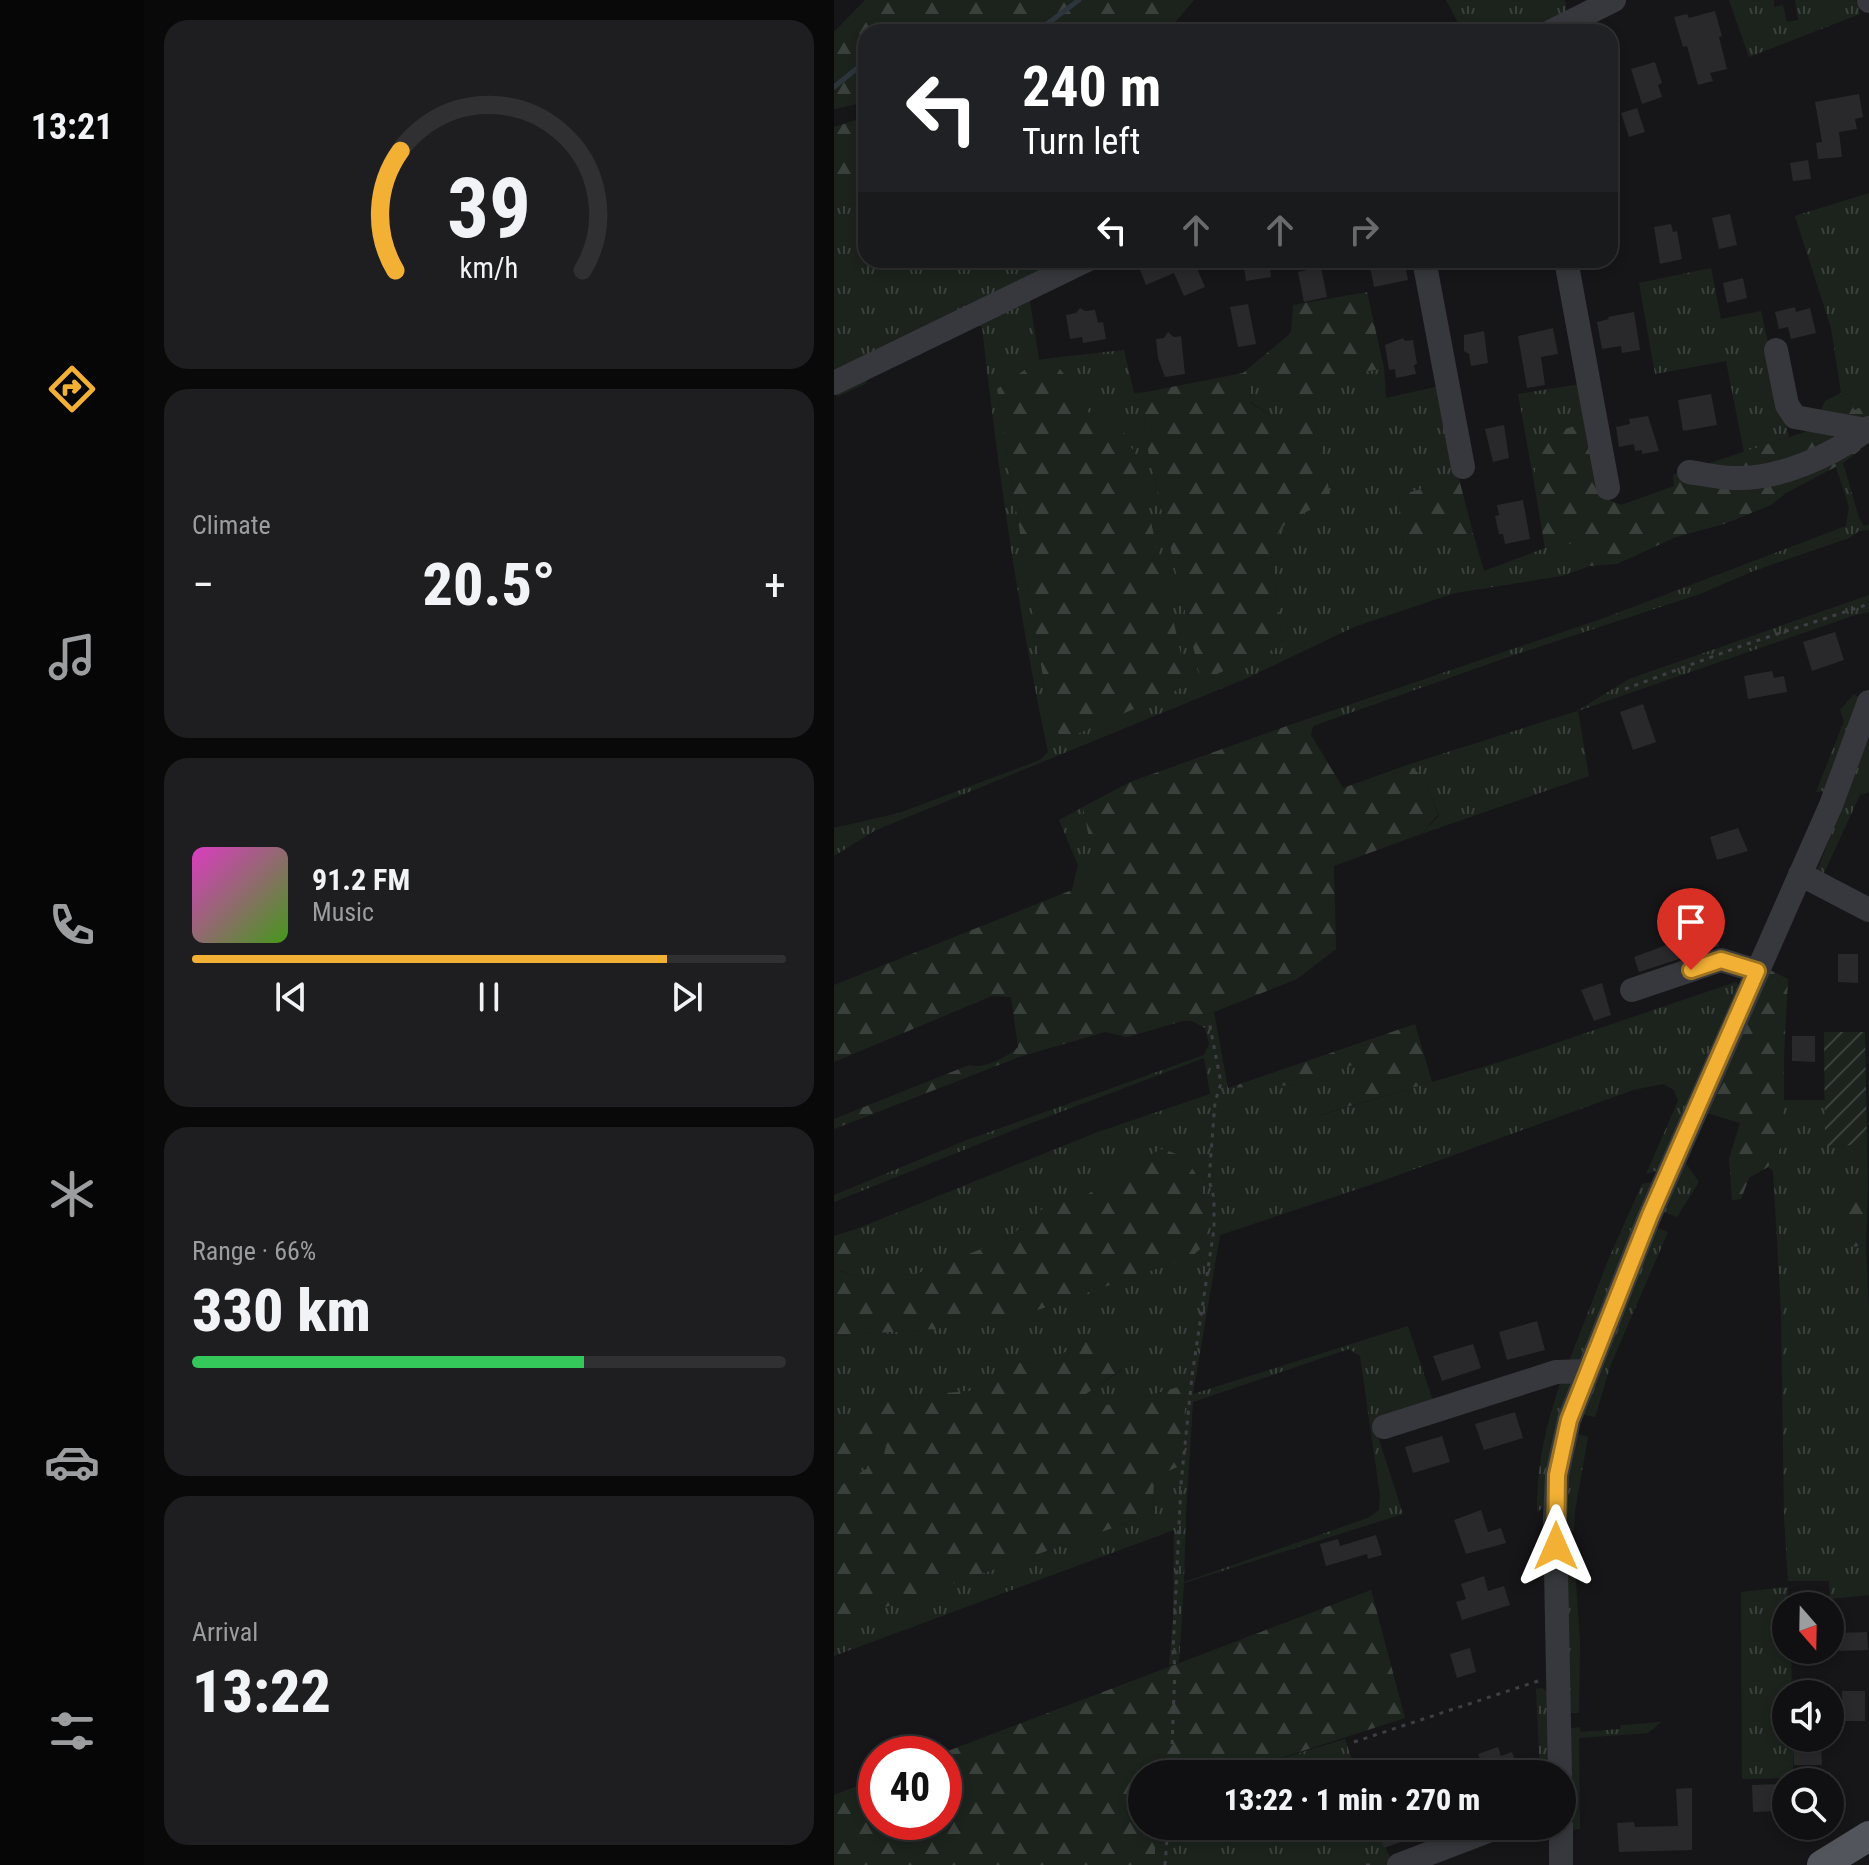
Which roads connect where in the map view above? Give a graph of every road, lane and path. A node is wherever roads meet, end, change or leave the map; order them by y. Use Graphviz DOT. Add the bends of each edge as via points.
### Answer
graph roads {
  1 [pos="1614,0"];
  2 [pos="1566,24"];
  3 [pos="1071,268"];
  4 [pos="1426,268"];
  5 [pos="1567,268"];
  6 [pos="1776,350"];
  7 [pos="834,383"];
  8 [pos="1868,429"];
  9 [pos="1463,467"];
  10 [pos="1689,472"];
  11 [pos="1608,488"];
  12 [pos="1869,604"];
  13 [pos="1625,689"];
  14 [pos="1869,702"];
  15 [pos="1800,874"];
  16 [pos="1869,910"];
  17 [pos="1757,971"];
  18 [pos="1632,990"];
  19 [pos="1209,1021"];
  20 [pos="1587,1371"];
  21 [pos="1384,1427"];
  22 [pos="1558,1681"];
  23 [pos="1354,1742"];
  24 [pos="1172,1760"];
  25 [pos="1560,1760"];
  26 [pos="1869,1836"];
  27 [pos="1167,1840"];
  28 [pos="1464,1840"];
  29 [pos="1561,1840"];
  30 [pos="1165,1865"];
  31 [pos="1366,1865"];
  32 [pos="1376,1865"];
  33 [pos="1399,1865"];
  34 [pos="1561,1865"];
  35 [pos="1822,1865"];
  1 -- 2 [label="street"];
  3 -- 7 [label="street"];
  4 -- 9 [label="street"];
  5 -- 11 [label="street"];
  6 -- 8 [label="street" via="1787,405 1795,417"];
  8 -- 10 [label="street" via="1810,461 1770,475 1734,478"];
  12 -- 13 [label="path"];
  14 -- 15 [label="street"];
  15 -- 16 [label="street"];
  15 -- 17 [label="street"];
  17 -- 18 [label="street" via="1721,960"];
  17 -- 20 [label="street"];
  19 -- 24 [label="path" via="1221,1083 1209,1180 1214,1229 1181,1484"];
  20 -- 21 [label="street" via="1556,1372"];
  20 -- 22 [label="street" via="1557,1475"];
  22 -- 23 [label="path" via="1538,1681"];
  22 -- 25 [label="street"];
  26 -- 35 [label="main road"];
  27 -- 30 [label="path"];
  28 -- 33 [label="street"];
  29 -- 34 [label="street"];
  31 -- 32 [label="path"];
}
